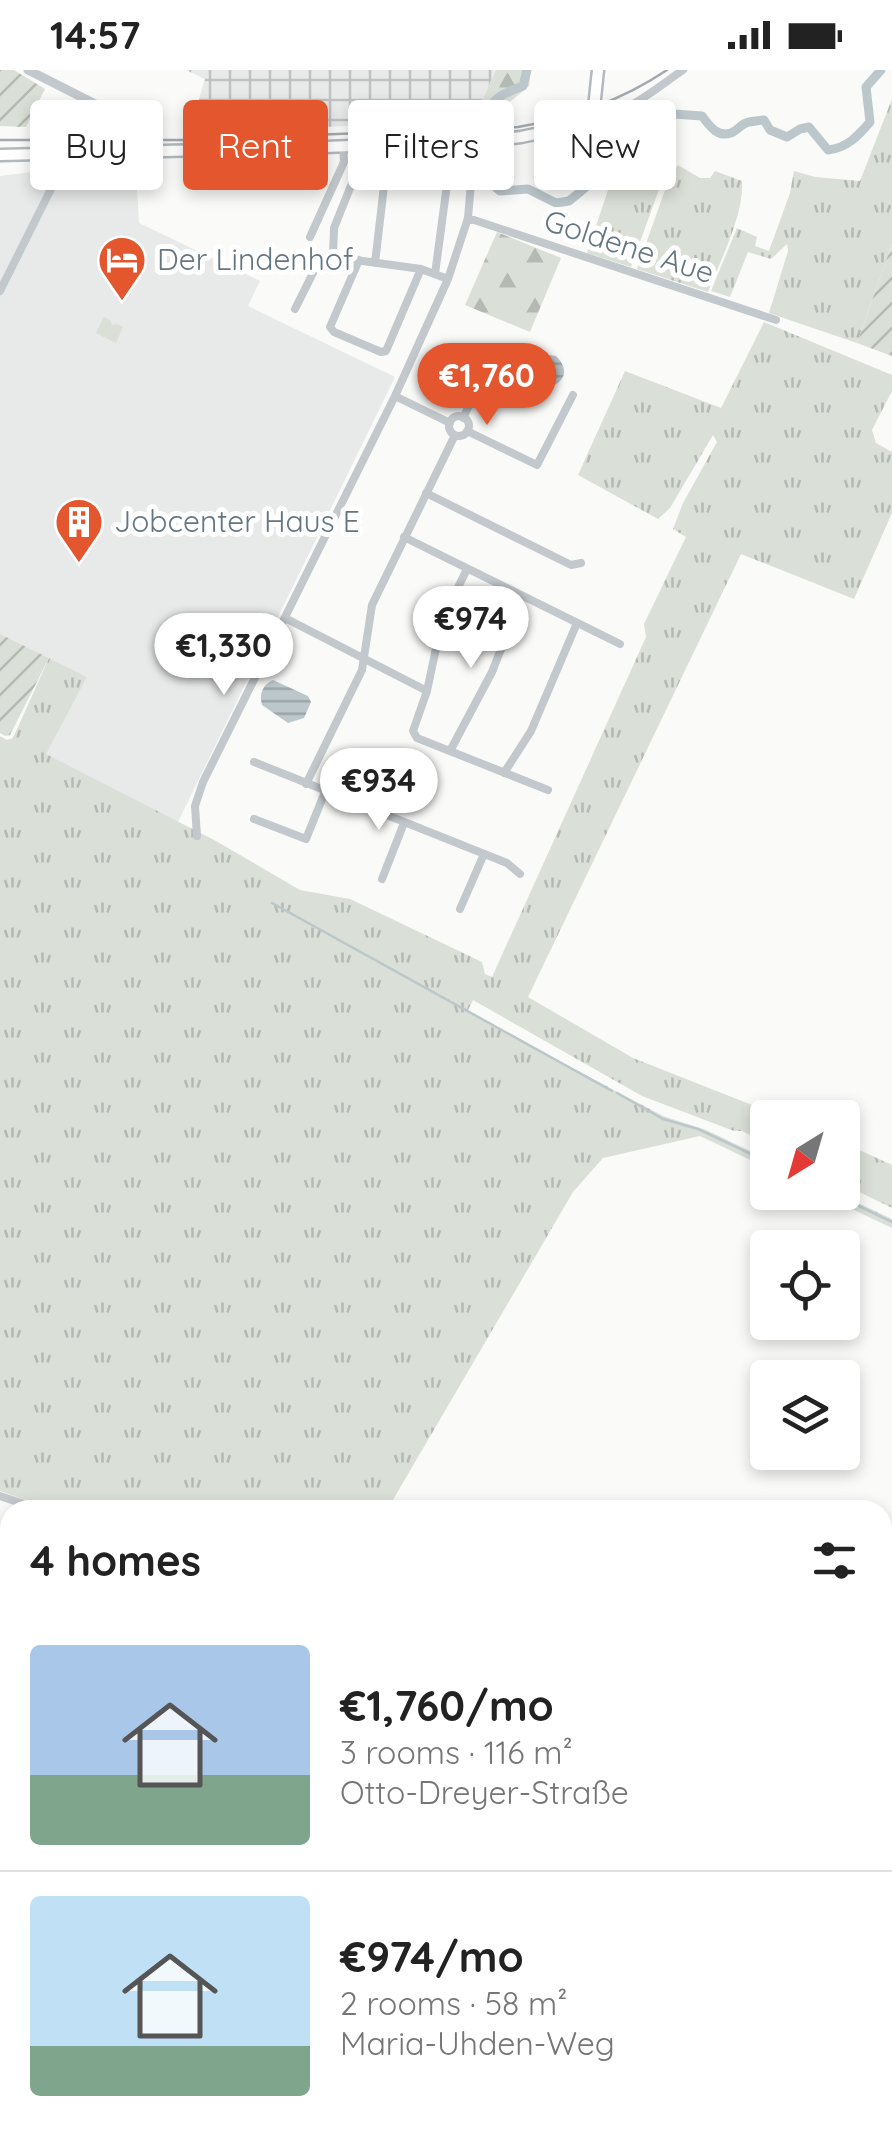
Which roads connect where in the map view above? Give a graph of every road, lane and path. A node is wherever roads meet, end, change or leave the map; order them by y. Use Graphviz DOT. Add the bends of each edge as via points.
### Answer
graph roads {
  1 [pos="28,70"];
  2 [pos="598,70"];
  3 [pos="683,70"];
  4 [pos="87,100"];
  5 [pos="595,100"];
  6 [pos="638,100"];
  7 [pos="343,146"];
  8 [pos="348,146"];
  9 [pos="163,151"];
  10 [pos="30,154"];
  11 [pos="0,155"];
  12 [pos="50,190"];
  13 [pos="349,190"];
  14 [pos="384,190"];
  15 [pos="446,190"];
  16 [pos="471,190"];
  17 [pos="468,218"];
  18 [pos="310,237"];
  19 [pos="333,256"];
  20 [pos="359,260"];
  21 [pos="375,262"];
  22 [pos="421,270"];
  23 [pos="435,274"];
  24 [pos="448,278"];
  25 [pos="0,290"];
  26 [pos="295,309"];
  27 [pos="776,320"];
  28 [pos="489,364"];
  29 [pos="572,395"];
  30 [pos="396,396"];
  31 [pos="463,418"];
  32 [pos="450,423"];
  33 [pos="467,431"];
  34 [pos="456,436"];
  35 [pos="426,493"];
  36 [pos="404,538"];
  37 [pos="581,563"];
  38 [pos="466,569"];
  39 [pos="522,596"];
  40 [pos="285,618"];
  41 [pos="577,623"];
  42 [pos="620,644"];
  43 [pos="366,660"];
  44 [pos="427,690"];
  45 [pos="450,751"];
  46 [pos="254,762"];
  47 [pos="504,772"];
  48 [pos="306,784"];
  49 [pos="548,790"];
  50 [pos="326,792"];
  51 [pos="254,818"];
  52 [pos="404,823"];
  53 [pos="196,836"];
  54 [pos="484,854"];
  55 [pos="520,874"];
  56 [pos="382,879"];
  57 [pos="460,910"];
  1 -- 4 [label="street"];
  2 -- 5 [label="main road"];
  3 -- 6 [label="street"];
  7 -- 8 [label="main road"];
  7 -- 9 [label="main road"];
  7 -- 18 [label="street" via="344,162"];
  10 -- 11 [label="main road"];
  12 -- 25 [label="street"];
  13 -- 19 [label="street" via="334,228"];
  14 -- 21 [label="street"];
  15 -- 23 [label="street"];
  16 -- 17 [label="street"];
  17 -- 24 [label="street"];
  17 -- 27 [label="street, Goldene Aue"];
  19 -- 20 [label="street"];
  19 -- 26 [label="street" via="321,257"];
  20 -- 21 [label="street"];
  20 -- 22 [label="street" via="330,327 381,352"];
  21 -- 22 [label="street"];
  22 -- 23 [label="street"];
  23 -- 24 [label="street"];
  24 -- 30 [label="street"];
  28 -- 31 [label="street"];
  29 -- 33 [label="street" via="537,465"];
  30 -- 32 [label="street"];
  30 -- 40 [label="street"];
  31 -- 32 [label="street"];
  31 -- 33 [label="street"];
  32 -- 34 [label="street"];
  33 -- 34 [label="street"];
  34 -- 35 [label="street"];
  35 -- 36 [label="street"];
  35 -- 37 [label="street" via="571,564"];
  36 -- 38 [label="street"];
  36 -- 43 [label="street" via="372,605"];
  38 -- 39 [label="street"];
  38 -- 44 [label="street" via="442,620"];
  39 -- 41 [label="street"];
  39 -- 45 [label="street"];
  40 -- 43 [label="street"];
  40 -- 53 [label="street" via="198,795"];
  41 -- 42 [label="street"];
  41 -- 47 [label="street" via="531,730"];
  43 -- 44 [label="street"];
  43 -- 48 [label="street"];
  44 -- 45 [label="street" via="414,731"];
  45 -- 47 [label="street"];
  46 -- 48 [label="street"];
  47 -- 49 [label="street"];
  48 -- 50 [label="street"];
  50 -- 51 [label="street" via="306,839"];
  50 -- 52 [label="street"];
  52 -- 54 [label="street"];
  52 -- 56 [label="street"];
  54 -- 55 [label="street"];
  54 -- 57 [label="street"];
}
